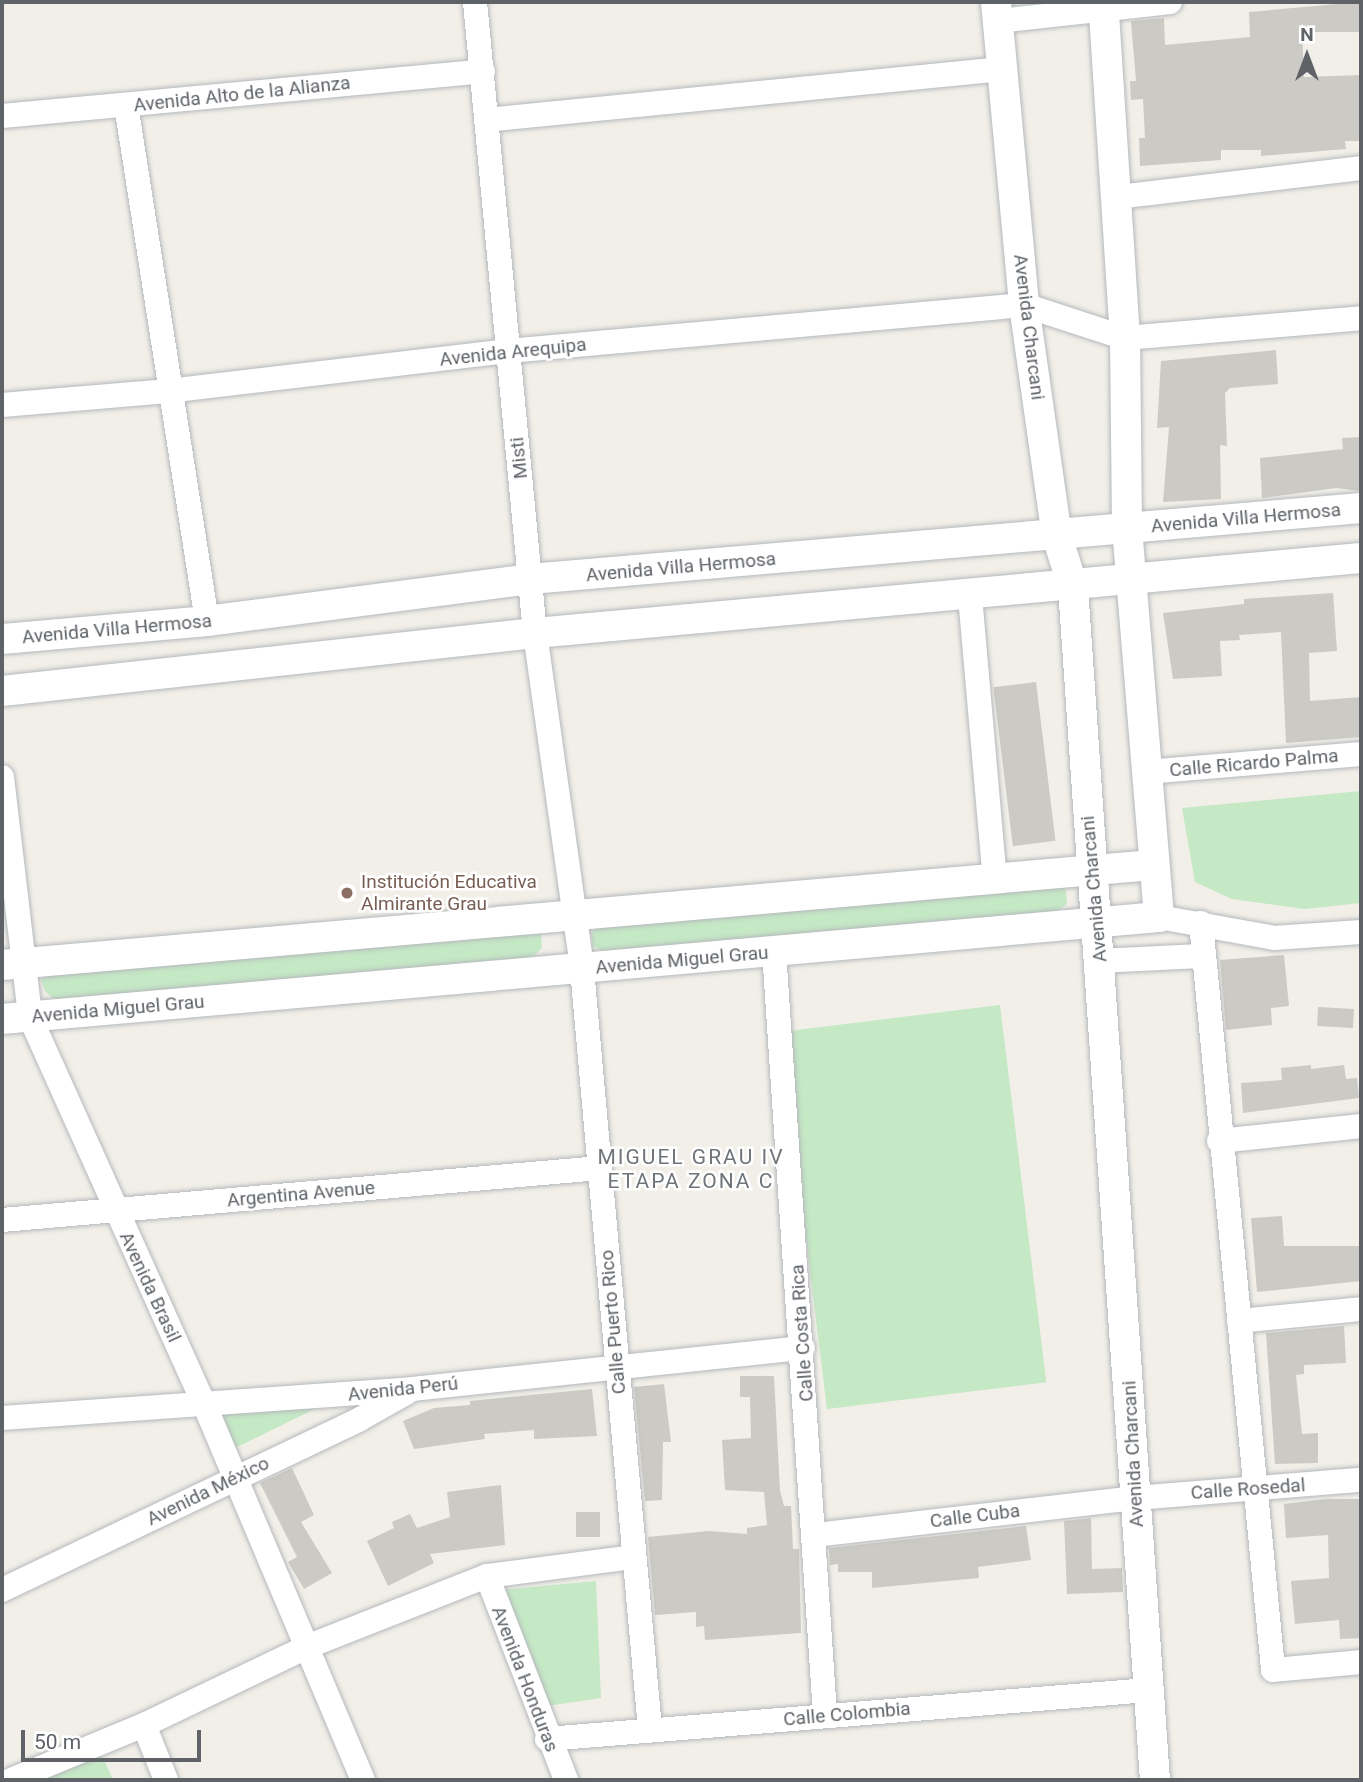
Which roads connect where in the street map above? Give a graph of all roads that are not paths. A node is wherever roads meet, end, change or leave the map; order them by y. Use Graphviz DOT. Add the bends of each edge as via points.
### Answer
graph roads {
  1 [pos="475,2"];
  2 [pos="1170,2"];
  3 [pos="1104,5"];
  4 [pos="997,12"];
  5 [pos="1002,69"];
  6 [pos="483,71"];
  7 [pos="126,105"];
  8 [pos="2,116"];
  9 [pos="486,120"];
  10 [pos="1361,168"];
  11 [pos="1118,197"];
  12 [pos="1024,304"];
  13 [pos="1361,317"];
  14 [pos="1125,338"];
  15 [pos="508,351"];
  16 [pos="169,391"];
  17 [pos="2,405"];
  18 [pos="1361,508"];
  19 [pos="1127,528"];
  20 [pos="1058,536"];
  21 [pos="1361,558"];
  22 [pos="530,579"];
  23 [pos="1131,581"];
  24 [pos="1073,587"];
  25 [pos="970,596"];
  26 [pos="207,621"];
  27 [pos="535,633"];
  28 [pos="2,639"];
  29 [pos="2,691"];
  30 [pos="1361,754"];
  31 [pos="1146,772"];
  32 [pos="2,777"];
  33 [pos="1153,865"];
  34 [pos="1092,871"];
  35 [pos="995,879"];
  36 [pos="576,913"];
  37 [pos="1159,917"];
  38 [pos="1098,922"];
  39 [pos="1201,923"];
  40 [pos="1361,932"];
  41 [pos="774,951"];
  42 [pos="1204,956"];
  43 [pos="1100,961"];
  44 [pos="12,965"];
  45 [pos="582,970"];
  46 [pos="16,1018"];
  47 [pos="1361,1126"];
  48 [pos="1219,1141"];
  49 [pos="600,1168"];
  50 [pos="114,1210"];
  51 [pos="2,1220"];
  52 [pos="1361,1309"];
  53 [pos="1239,1321"];
  54 [pos="803,1348"];
  55 [pos="616,1366"];
  56 [pos="412,1389"];
  57 [pos="205,1406"];
  58 [pos="2,1419"];
  59 [pos="233,1478"];
  60 [pos="1361,1480"];
  61 [pos="1257,1488"];
  62 [pos="1135,1497"];
  63 [pos="815,1535"];
  64 [pos="634,1557"];
  65 [pos="487,1576"];
  66 [pos="2,1590"];
  67 [pos="309,1646"];
  68 [pos="1361,1662"];
  69 [pos="1148,1690"];
  70 [pos="825,1715"];
  71 [pos="144,1725"];
  72 [pos="650,1730"];
  73 [pos="547,1739"];
  74 [pos="11,1780"];
  75 [pos="166,1780"];
  76 [pos="363,1780"];
  77 [pos="566,1780"];
  78 [pos="1155,1780"];
  1 -- 6 [label="street, Misti"];
  2 -- 3 [label="street"];
  3 -- 4 [label="street"];
  3 -- 11 [label="street"];
  4 -- 5 [label="street, Avenida Charcani"];
  5 -- 9 [label="street"];
  5 -- 12 [label="street, Avenida Charcani"];
  6 -- 7 [label="street, Avenida Alto de la Alianza"];
  6 -- 9 [label="street, Misti"];
  7 -- 8 [label="street, Avenida Alto de la Alianza"];
  7 -- 16 [label="street"];
  9 -- 15 [label="street, Misti"];
  10 -- 11 [label="street"];
  11 -- 14 [label="street"];
  12 -- 14 [label="street"];
  12 -- 15 [label="street, Avenida Arequipa"];
  12 -- 20 [label="street, Avenida Charcani"];
  13 -- 14 [label="street"];
  14 -- 19 [label="street"];
  15 -- 16 [label="street, Avenida Arequipa"];
  15 -- 22 [label="street, Misti"];
  16 -- 17 [label="street, Avenida Arequipa"];
  16 -- 26 [label="street"];
  18 -- 19 [label="street, Avenida Villa Hermosa"];
  19 -- 20 [label="street, Avenida Villa Hermosa"];
  19 -- 23 [label="street"];
  20 -- 22 [label="street, Avenida Villa Hermosa"];
  20 -- 24 [label="street, Avenida Charcani"];
  21 -- 23 [label="street"];
  22 -- 26 [label="street, Avenida Villa Hermosa"];
  22 -- 27 [label="street, Misti"];
  23 -- 24 [label="street"];
  23 -- 31 [label="street"];
  24 -- 25 [label="street"];
  24 -- 34 [label="street, Avenida Charcani"];
  25 -- 27 [label="street"];
  25 -- 35 [label="street"];
  26 -- 28 [label="street, Avenida Villa Hermosa"];
  27 -- 29 [label="street"];
  27 -- 36 [label="street, Misti"];
  30 -- 31 [label="street, Calle Ricardo Palma"];
  31 -- 33 [label="street"];
  32 -- 44 [label="street, Avenida Brasil"];
  33 -- 34 [label="street"];
  33 -- 37 [label="street"];
  34 -- 35 [label="street"];
  34 -- 38 [label="street, Avenida Charcani"];
  35 -- 36 [label="street"];
  36 -- 44 [label="street"];
  36 -- 45 [label="street, Calle Puerto Rico"];
  37 -- 38 [label="street, Avenida Miguel Grau"];
  37 -- 39 [label="street, Avenida Miguel Grau"];
  38 -- 41 [label="street, Avenida Miguel Grau"];
  38 -- 43 [label="street, Avenida Charcani"];
  39 -- 40 [label="street, Avenida Miguel Grau" via="1274,938"];
  39 -- 42 [label="street"];
  41 -- 45 [label="street, Avenida Miguel Grau"];
  41 -- 54 [label="street, Calle Costa Rica"];
  42 -- 43 [label="street"];
  42 -- 48 [label="street"];
  43 -- 62 [label="street, Avenida Charcani"];
  44 -- 46 [label="street, Avenida Brasil"];
  45 -- 46 [label="street, Avenida Miguel Grau"];
  45 -- 49 [label="street, Calle Puerto Rico"];
  46 -- 50 [label="street, Avenida Brasil"];
  47 -- 48 [label="street"];
  48 -- 53 [label="street"];
  49 -- 50 [label="street, Argentina Avenue"];
  49 -- 55 [label="street, Calle Puerto Rico"];
  50 -- 51 [label="street, Argentina Avenue"];
  50 -- 57 [label="street, Avenida Brasil"];
  52 -- 53 [label="street"];
  53 -- 61 [label="street"];
  54 -- 55 [label="street, Avenida Perú"];
  54 -- 63 [label="street, Calle Costa Rica"];
  55 -- 56 [label="street, Avenida Perú"];
  55 -- 64 [label="street, Calle Puerto Rico"];
  56 -- 57 [label="street, Avenida Perú"];
  56 -- 59 [label="street, Avenida México" via="360,1419"];
  57 -- 58 [label="street, Avenida Perú"];
  57 -- 59 [label="street, Avenida Brasil"];
  59 -- 66 [label="street, Avenida México"];
  59 -- 67 [label="street, Avenida Brasil"];
  60 -- 61 [label="street, Calle Rosedal"];
  61 -- 62 [label="street, Calle Rosedal"];
  61 -- 68 [label="street" via="1273,1670"];
  62 -- 63 [label="street, Calle Cuba"];
  62 -- 69 [label="street, Avenida Charcani"];
  63 -- 70 [label="street, Calle Costa Rica"];
  64 -- 65 [label="street"];
  64 -- 72 [label="street, Calle Puerto Rico"];
  65 -- 67 [label="street"];
  65 -- 73 [label="street, Avenida Honduras"];
  67 -- 71 [label="street"];
  67 -- 76 [label="street, Avenida Brasil"];
  69 -- 70 [label="street, Calle Colombia"];
  69 -- 78 [label="street, Avenida Charcani"];
  70 -- 72 [label="street, Calle Colombia"];
  71 -- 74 [label="street"];
  71 -- 75 [label="street"];
  72 -- 73 [label="street, Calle Colombia"];
  73 -- 77 [label="street, Avenida Honduras"];
}
